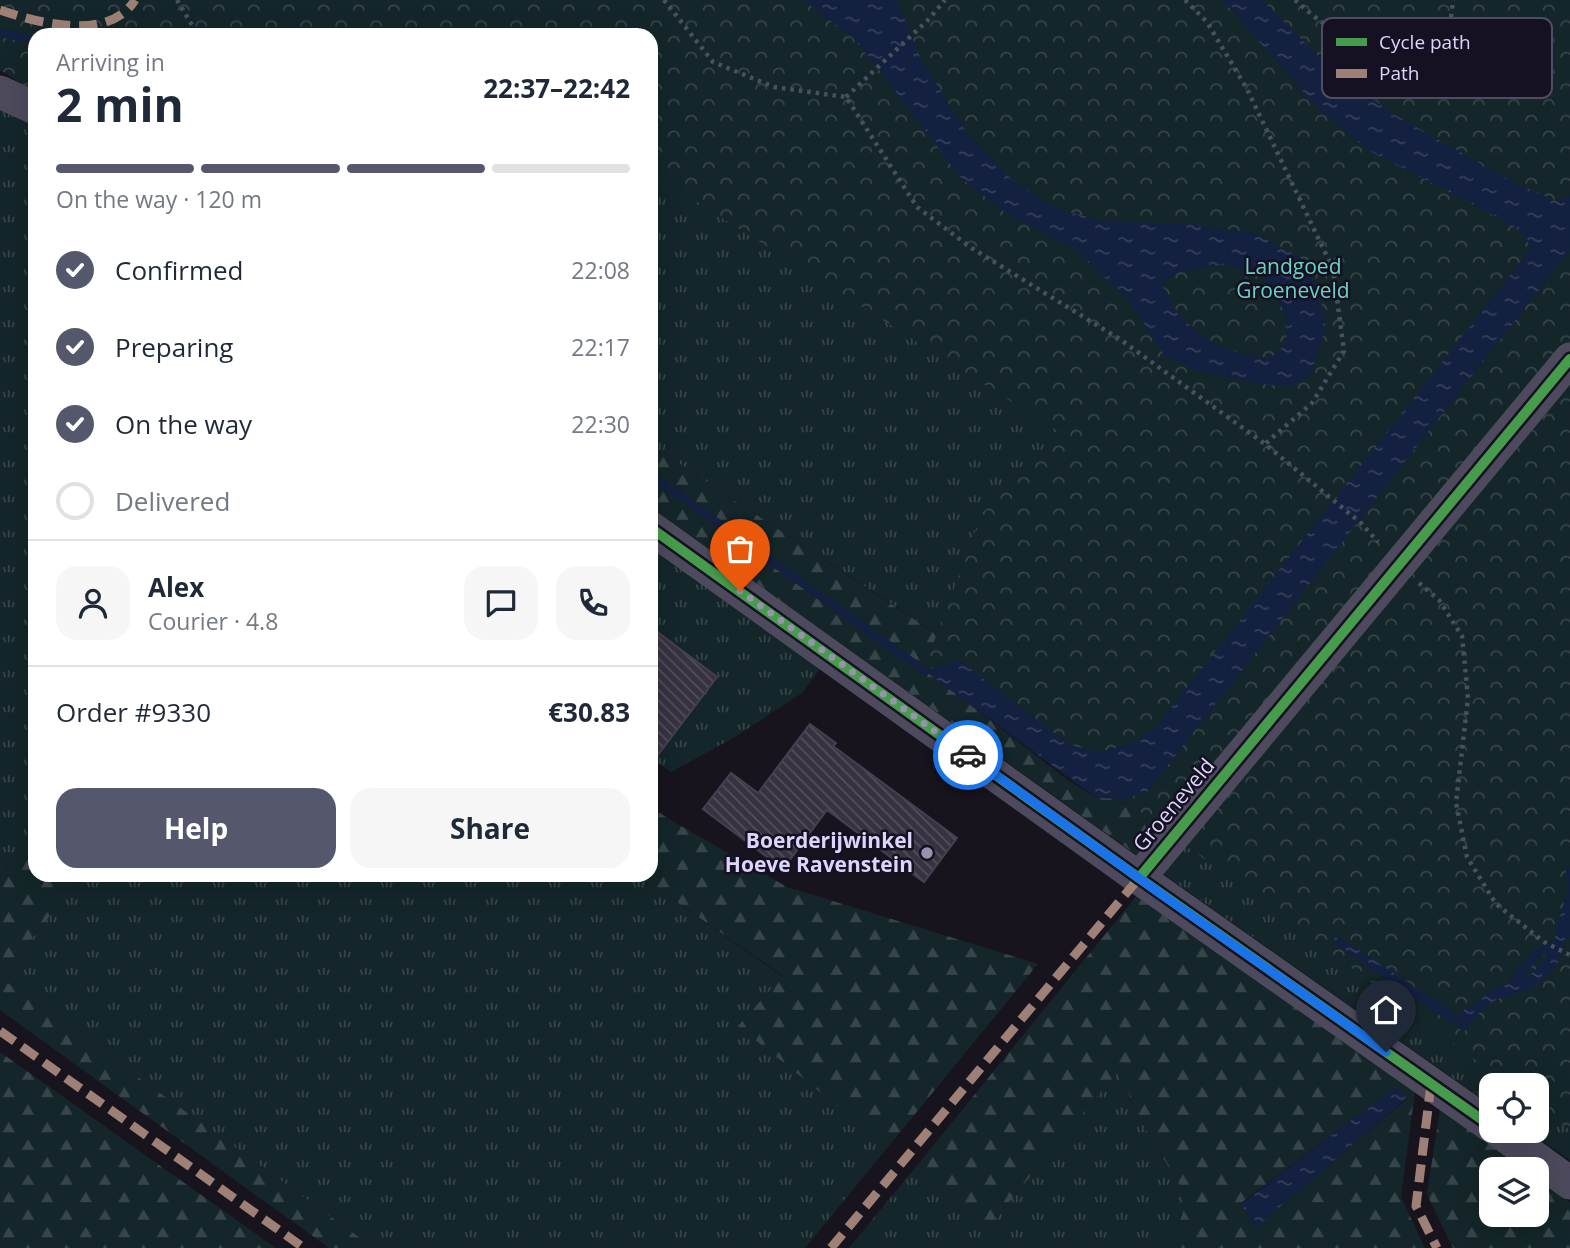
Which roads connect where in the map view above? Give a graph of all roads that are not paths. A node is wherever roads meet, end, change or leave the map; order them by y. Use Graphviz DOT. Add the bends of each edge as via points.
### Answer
graph roads {
  1 [pos="0,92"];
  2 [pos="28,105"];
  3 [pos="1570,359"];
  4 [pos="658,533"];
  5 [pos="1139,878"];
  6 [pos="1479,1118"];
  7 [pos="1515,1143"];
  8 [pos="1570,1183"];
  1 -- 2 [label="street"];
  3 -- 5 [label="street, Groeneveld"];
  4 -- 5 [label="street, Groeneveld"];
  5 -- 6 [label="street"];
  7 -- 8 [label="street"];
}
